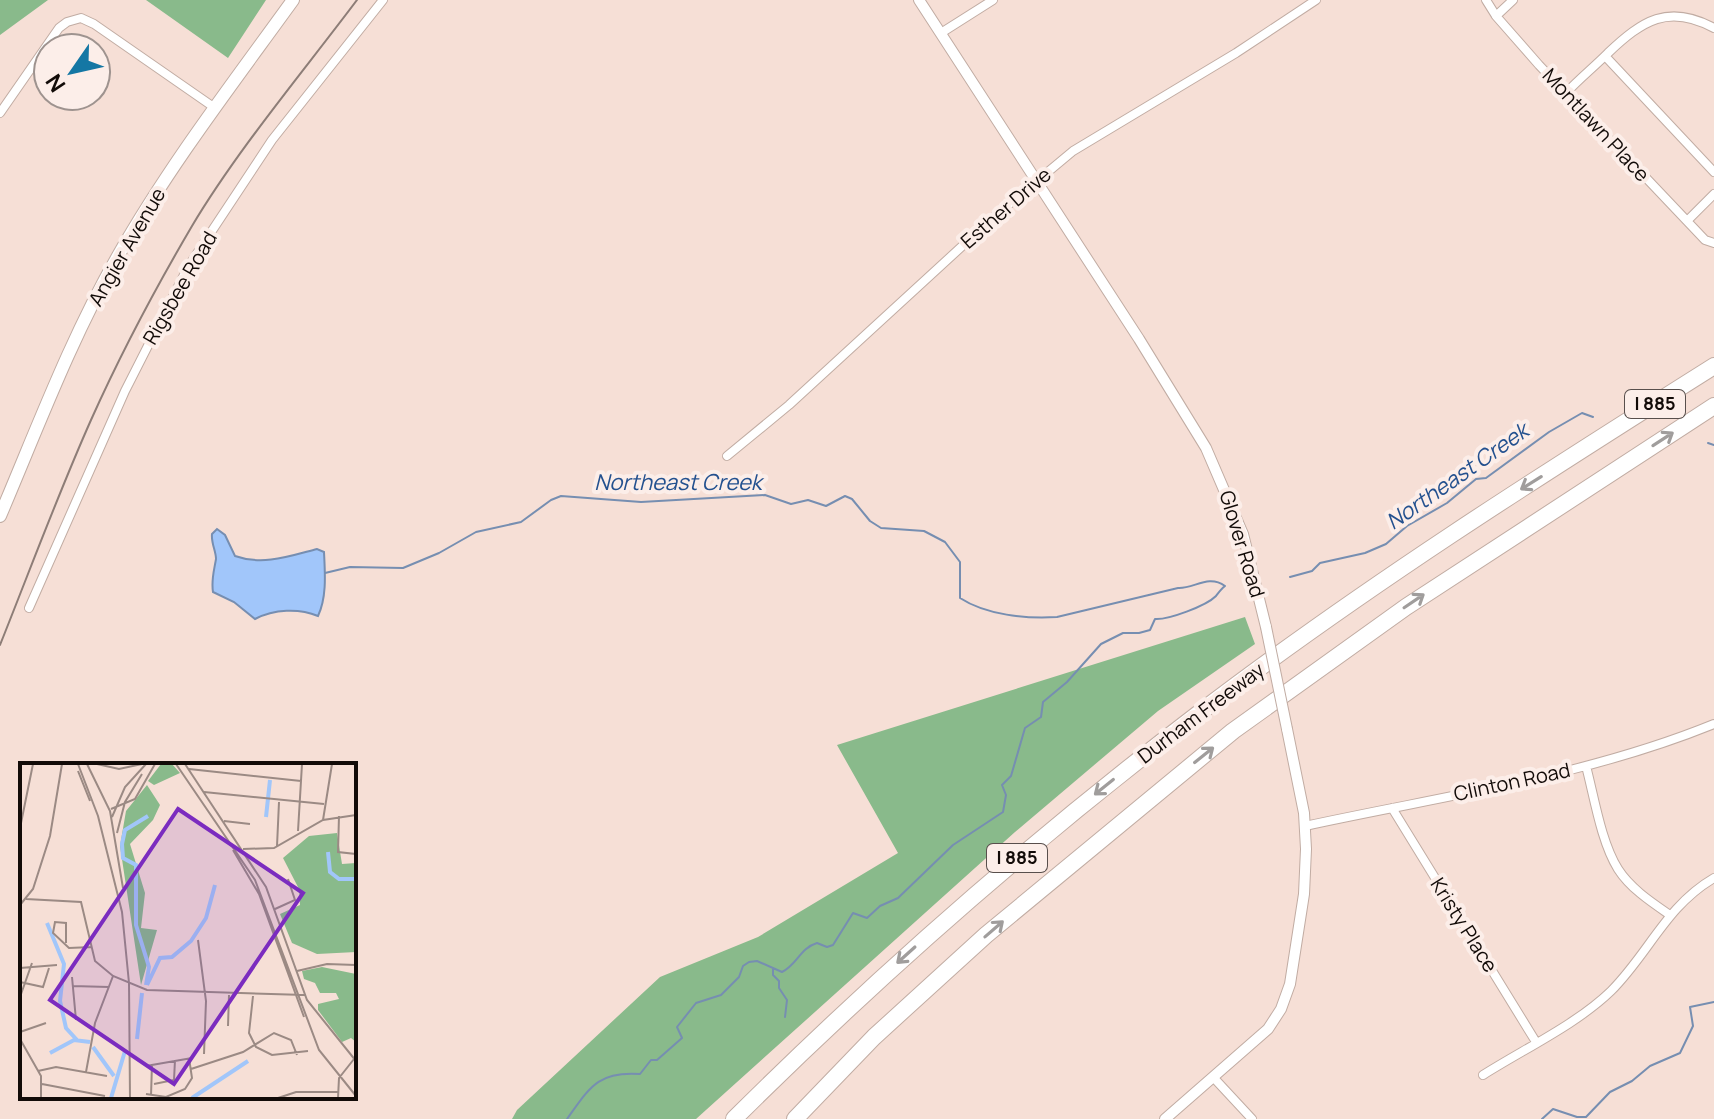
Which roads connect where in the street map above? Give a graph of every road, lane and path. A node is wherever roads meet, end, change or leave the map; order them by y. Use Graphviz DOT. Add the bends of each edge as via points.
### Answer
graph roads {
  1 [pos="293,0"];
  2 [pos="383,0"];
  3 [pos="919,0"];
  4 [pos="993,0"];
  5 [pos="1316,0"];
  6 [pos="1486,0"];
  7 [pos="1513,0"];
  8 [pos="1496,16"];
  9 [pos="1714,28"];
  10 [pos="941,33"];
  11 [pos="1605,56"];
  12 [pos="1566,93"];
  13 [pos="215,108"];
  14 [pos="0,113"];
  15 [pos="1714,172"];
  16 [pos="1036,182"];
  17 [pos="1714,194"];
  18 [pos="1687,221"];
  19 [pos="1714,243"];
  20 [pos="1714,366"];
  21 [pos="1714,406"];
  22 [pos="727,456"];
  23 [pos="0,516"];
  24 [pos="29,608"];
  25 [pos="1714,724"];
  26 [pos="1586,766"];
  27 [pos="1392,808"];
  28 [pos="1305,826"];
  29 [pos="1714,878"];
  30 [pos="1670,915"];
  31 [pos="874,1037"];
  32 [pos="1536,1042"];
  33 [pos="1483,1075"];
  34 [pos="1213,1077"];
  35 [pos="734,1119"];
  36 [pos="786,1119"];
  37 [pos="795,1119"];
  38 [pos="1165,1119"];
  39 [pos="1252,1119"];
  1 -- 13 [label="main road, Angier Avenue"];
  2 -- 24 [label="street, Rigsbee Road" via="272,140 188,267 131,379"];
  3 -- 10 [label="street, Glover Road"];
  4 -- 10 [label="street"];
  5 -- 16 [label="street, Esther Drive" via="1073,151"];
  6 -- 8 [label="street, Montlawn Place"];
  7 -- 8 [label="street"];
  8 -- 12 [label="street, Montlawn Place"];
  9 -- 11 [label="street" via="1692,18 1659,17 1631,31"];
  10 -- 16 [label="street, Glover Road"];
  11 -- 12 [label="street"];
  11 -- 15 [label="street"];
  12 -- 18 [label="street, Montlawn Place"];
  13 -- 14 [label="street" via="81,18 59,28"];
  13 -- 23 [label="main road, Angier Avenue" via="108,274"];
  16 -- 22 [label="street, Esther Drive"];
  16 -- 28 [label="street, Glover Road, bridge" via="1206,448 1243,534"];
  17 -- 18 [label="street"];
  18 -- 19 [label="street, Montlawn Place"];
  20 -- 35 [label="highway, Durham Freeway / I 885, one-way" via="1417,556 1199,713 961,906"];
  31 -- 21 [label="highway, Durham Freeway / I 885, one-way" via="1044,885 1233,731 1406,607"];
  25 -- 26 [label="street, Clinton Road"];
  26 -- 27 [label="street, Clinton Road"];
  26 -- 30 [label="street" via="1614,862 1631,884"];
  27 -- 28 [label="street, Clinton Road"];
  27 -- 32 [label="street, Kristy Place"];
  28 -- 34 [label="street, Glover Road" via="1304,894 1284,1001 1268,1029"];
  29 -- 30 [label="street"];
  30 -- 32 [label="street" via="1599,1002"];
  31 -- 36 [label="highway, I 885"];
  31 -- 37 [label="highway, Durham Freeway"];
  32 -- 33 [label="street"];
  34 -- 38 [label="street, Glover Road"];
  34 -- 39 [label="street"];
}
